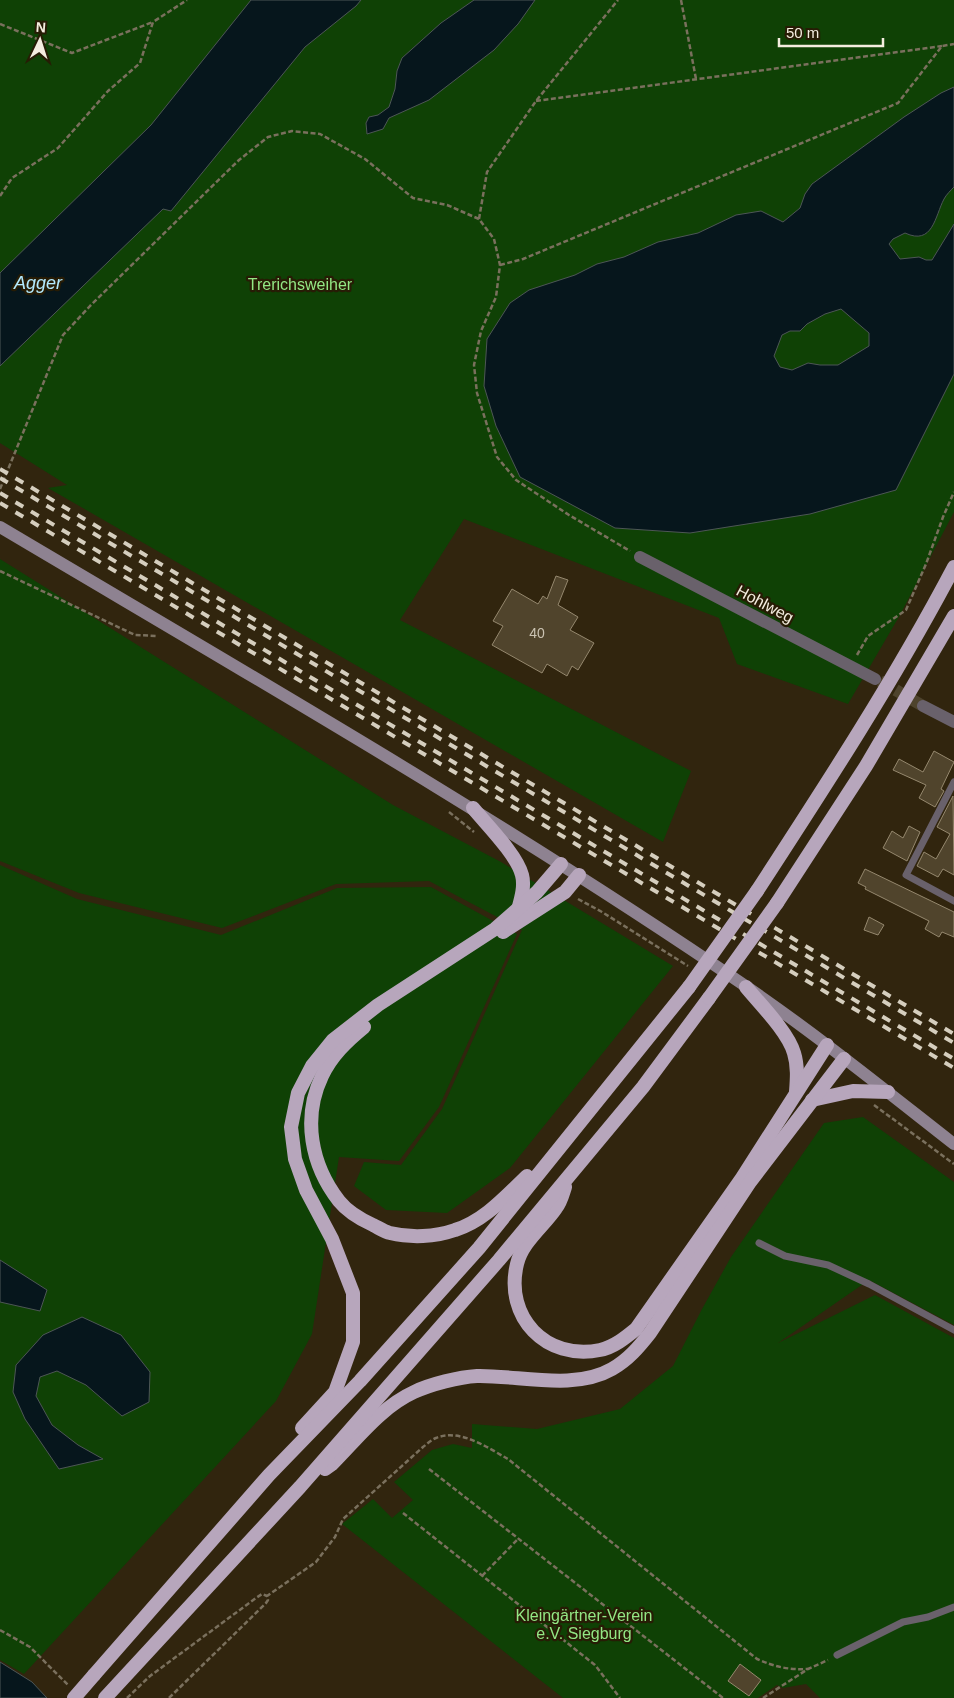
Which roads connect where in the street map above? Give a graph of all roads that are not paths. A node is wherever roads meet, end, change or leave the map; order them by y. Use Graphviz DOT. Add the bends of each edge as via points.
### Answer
graph roads {
  1 [pos="0,528"];
  2 [pos="640,557"];
  3 [pos="954,567"];
  4 [pos="954,616"];
  5 [pos="876,679"];
  6 [pos="923,706"];
  7 [pos="954,722"];
  8 [pos="954,782"];
  9 [pos="473,808"];
  10 [pos="561,864"];
  11 [pos="579,875"];
  12 [pos="954,901"];
  13 [pos="518,910"];
  14 [pos="746,987"];
  15 [pos="827,1045"];
  16 [pos="844,1059"];
  17 [pos="888,1092"];
  18 [pos="796,1093"];
  19 [pos="812,1100"];
  20 [pos="954,1144"];
  21 [pos="561,1146"];
  22 [pos="570,1174"];
  23 [pos="759,1243"];
  24 [pos="954,1330"];
  25 [pos="269,1475"];
  26 [pos="300,1487"];
  27 [pos="954,1607"];
  28 [pos="837,1656"];
  29 [pos="71,1692"];
  30 [pos="108,1694"];
  1 -- 9 [label="main road"];
  2 -- 5 [label="street, Hohlweg"];
  3 -- 21 [label="highway, bridge" via="923,626 844,758 757,891 689,986"];
  4 -- 22 [label="highway, bridge" via="866,766 778,903 643,1087"];
  6 -- 7 [label="street"];
  8 -- 12 [label="lane" via="906,876"];
  9 -- 10 [label="main road"];
  9 -- 13 [label="highway" via="519,866 523,889"];
  10 -- 11 [label="main road"];
  10 -- 13 [label="highway"];
  11 -- 14 [label="main road"];
  11 -- 21 [label="highway" via="565,892 393,1005 349,1040 332,1058 321,1077 312,1107 311,1135 322,1174 340,1202 362,1220 389,1233 427,1236 456,1230 490,1212"];
  13 -- 25 [label="highway" via="495,929 378,1005 333,1040 312,1066 298,1093 291,1127 296,1159 306,1190 332,1239 353,1293 353,1342 335,1392 290,1443"];
  14 -- 15 [label="main road"];
  14 -- 18 [label="highway" via="783,1032 794,1053"];
  15 -- 16 [label="main road"];
  15 -- 18 [label="highway"];
  16 -- 17 [label="main road"];
  16 -- 19 [label="highway"];
  17 -- 19 [label="highway" via="848,1091"];
  17 -- 20 [label="main road"];
  18 -- 22 [label="highway" via="742,1178 636,1329 621,1341 601,1349 578,1352 558,1348 539,1338 517,1304 514,1283 517,1262 525,1246 558,1206"];
  19 -- 26 [label="highway" via="750,1182 634,1354 611,1370 585,1379 476,1376 414,1392 382,1412 332,1464"];
  21 -- 25 [label="highway" via="466,1263 360,1382"];
  22 -- 26 [label="highway"];
  23 -- 24 [label="lane" via="785,1256 828,1265"];
  25 -- 29 [label="highway, bridge" via="94,1676"];
  26 -- 30 [label="highway"];
  27 -- 28 [label="lane" via="903,1622"];
}
